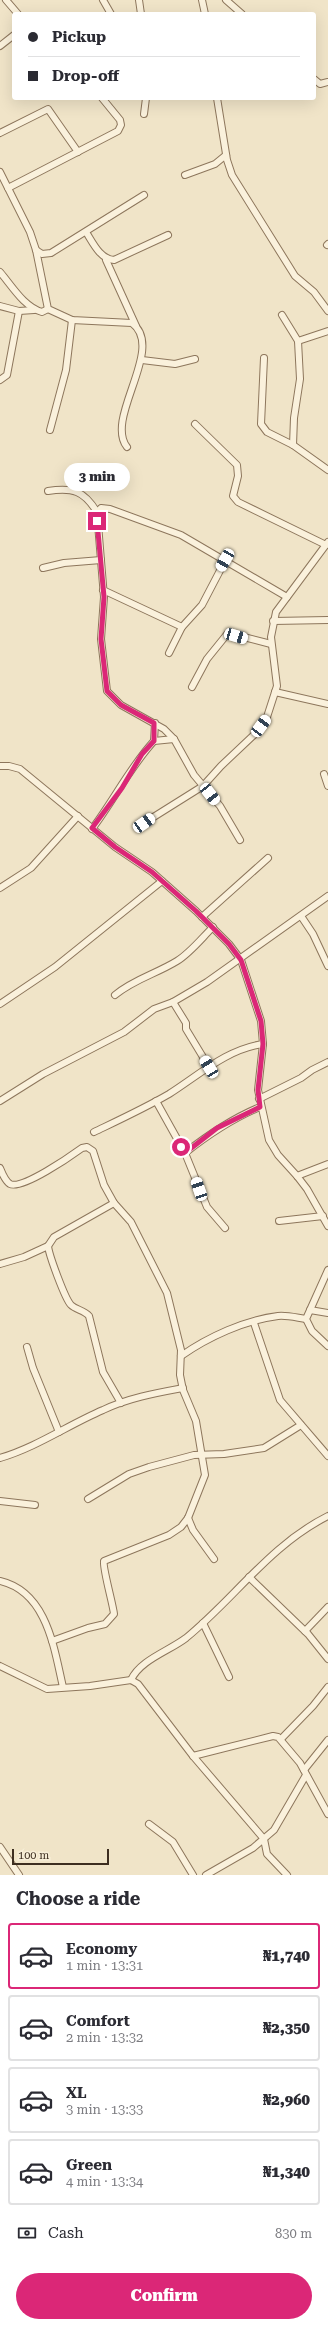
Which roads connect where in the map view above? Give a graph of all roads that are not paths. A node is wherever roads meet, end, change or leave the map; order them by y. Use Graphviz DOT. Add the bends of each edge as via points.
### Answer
graph roads {
  1 [pos="6,0"];
  2 [pos="103,0"];
  3 [pos="139,0"];
  4 [pos="202,0"];
  5 [pos="226,0"];
  6 [pos="16,12"];
  7 [pos="110,12"];
  8 [pos="141,12"];
  9 [pos="205,12"];
  10 [pos="240,12"];
  11 [pos="12,37"];
  12 [pos="0,46"];
  13 [pos="316,81"];
  14 [pos="328,82"];
  15 [pos="104,100"];
  16 [pos="146,100"];
  17 [pos="217,100"];
  18 [pos="144,114"];
  19 [pos="0,133"];
  20 [pos="78,152"];
  21 [pos="226,154"];
  22 [pos="0,172"];
  23 [pos="184,175"];
  24 [pos="8,188"];
  25 [pos="144,195"];
  26 [pos="86,232"];
  27 [pos="168,235"];
  28 [pos="36,250"];
  29 [pos="106,260"];
  30 [pos="0,272"];
  31 [pos="0,306"];
  32 [pos="48,309"];
  33 [pos="34,310"];
  34 [pos="19,311"];
  35 [pos="328,311"];
  36 [pos="282,315"];
  37 [pos="72,320"];
  38 [pos="136,327"];
  39 [pos="328,331"];
  40 [pos="298,341"];
  41 [pos="264,358"];
  42 [pos="195,359"];
  43 [pos="142,360"];
  44 [pos="0,380"];
  45 [pos="195,424"];
  46 [pos="50,430"];
  47 [pos="293,445"];
  48 [pos="127,447"];
  49 [pos="328,470"];
  50 [pos="48,491"];
  51 [pos="97,512"];
  52 [pos="327,544"];
  53 [pos="101,560"];
  54 [pos="225,560"];
  55 [pos="43,568"];
  56 [pos="103,590"];
  57 [pos="287,597"];
  58 [pos="328,620"];
  59 [pos="273,621"];
  60 [pos="182,627"];
  61 [pos="272,644"];
  62 [pos="169,653"];
  63 [pos="192,687"];
  64 [pos="275,692"];
  65 [pos="328,704"];
  66 [pos="154,723"];
  67 [pos="174,739"];
  68 [pos="154,741"];
  69 [pos="0,766"];
  70 [pos="324,774"];
  71 [pos="203,786"];
  72 [pos="328,786"];
  73 [pos="78,816"];
  74 [pos="144,823"];
  75 [pos="92,828"];
  76 [pos="240,840"];
  77 [pos="268,858"];
  78 [pos="162,881"];
  79 [pos="0,888"];
  80 [pos="328,896"];
  81 [pos="300,916"];
  82 [pos="202,917"];
  83 [pos="213,927"];
  84 [pos="241,960"];
  85 [pos="328,966"];
  86 [pos="115,995"];
  87 [pos="173,1002"];
  88 [pos="0,1004"];
  89 [pos="263,1044"];
  90 [pos="328,1062"];
  91 [pos="209,1067"];
  92 [pos="259,1099"];
  93 [pos="0,1101"];
  94 [pos="156,1101"];
  95 [pos="260,1107"];
  96 [pos="94,1132"];
  97 [pos="185,1153"];
  98 [pos="328,1164"];
  99 [pos="0,1168"];
  100 [pos="297,1176"];
  101 [pos="114,1203"];
  102 [pos="323,1216"];
  103 [pos="279,1220"];
  104 [pos="328,1226"];
  105 [pos="225,1228"];
  106 [pos="48,1246"];
  107 [pos="0,1264"];
  108 [pos="328,1270"];
  109 [pos="310,1310"];
  110 [pos="328,1313"];
  111 [pos="306,1319"];
  112 [pos="254,1322"];
  113 [pos="27,1346"];
  114 [pos="328,1346"];
  115 [pos="181,1356"];
  116 [pos="182,1388"];
  117 [pos="121,1403"];
  118 [pos="301,1425"];
  119 [pos="59,1432"];
  120 [pos="203,1454"];
  121 [pos="328,1456"];
  122 [pos="0,1458"];
  123 [pos="88,1499"];
  124 [pos="0,1501"];
  125 [pos="34,1504"];
  126 [pos="328,1516"];
  127 [pos="188,1518"];
  128 [pos="214,1560"];
  129 [pos="249,1577"];
  130 [pos="0,1581"];
  131 [pos="328,1607"];
  132 [pos="203,1623"];
  133 [pos="305,1631"];
  134 [pos="52,1641"];
  135 [pos="328,1659"];
  136 [pos="0,1666"];
  137 [pos="229,1677"];
  138 [pos="131,1680"];
  139 [pos="328,1687"];
  140 [pos="63,1688"];
  141 [pos="281,1738"];
  142 [pos="328,1740"];
  143 [pos="194,1756"];
  144 [pos="305,1772"];
  145 [pos="328,1814"];
  146 [pos="150,1824"];
  147 [pos="264,1839"];
  148 [pos="0,1847"];
  149 [pos="19,1875"];
  150 [pos="193,1875"];
  151 [pos="206,1875"];
  152 [pos="287,1875"];
  1 -- 6 [label="street"];
  2 -- 7 [label="street"];
  3 -- 8 [label="street"];
  4 -- 9 [label="street"];
  5 -- 10 [label="street"];
  11 -- 12 [label="street"];
  13 -- 14 [label="street" via="320,84"];
  15 -- 20 [label="street" via="120,120 121,125 118,131"];
  16 -- 18 [label="street"];
  17 -- 21 [label="street"];
  19 -- 20 [label="street" via="48,109"];
  20 -- 24 [label="street"];
  21 -- 23 [label="street" via="214,164"];
  21 -- 35 [label="street" via="232,176 296,276 314,292"];
  22 -- 24 [label="street"];
  24 -- 28 [label="street"];
  25 -- 26 [label="street"];
  26 -- 28 [label="street" via="51,253 42,254"];
  26 -- 29 [label="street"];
  27 -- 29 [label="street" via="114,260"];
  28 -- 32 [label="street"];
  29 -- 38 [label="street"];
  30 -- 33 [label="street"];
  31 -- 34 [label="street"];
  32 -- 33 [label="street" via="42,312"];
  32 -- 37 [label="street"];
  33 -- 34 [label="street"];
  34 -- 44 [label="street" via="7,375"];
  36 -- 40 [label="street"];
  37 -- 38 [label="street" via="132,323"];
  37 -- 46 [label="street" via="66,370"];
  38 -- 43 [label="street" via="143,352"];
  39 -- 40 [label="street"];
  40 -- 47 [label="street" via="300,379"];
  41 -- 47 [label="street" via="261,424 267,432"];
  42 -- 43 [label="street" via="175,364"];
  43 -- 48 [label="street" via="122,428 122,441"];
  45 -- 52 [label="street" via="237,466 234,496 238,502"];
  47 -- 49 [label="street"];
  50 -- 51 [label="street" via="64,488 73,490 88,498"];
  51 -- 53 [label="street"];
  51 -- 54 [label="street" via="101,508 110,509 135,517 181,535"];
  52 -- 57 [label="street"];
  53 -- 55 [label="street" via="64,563"];
  53 -- 56 [label="street"];
  54 -- 57 [label="street"];
  54 -- 60 [label="street" via="202,605"];
  56 -- 60 [label="street"];
  56 -- 66 [label="street" via="101,639 107,691 121,705"];
  57 -- 59 [label="street"];
  58 -- 59 [label="street"];
  59 -- 61 [label="street"];
  60 -- 62 [label="street"];
  61 -- 63 [label="street" via="228,633 207,659"];
  61 -- 64 [label="street" via="277,686"];
  64 -- 65 [label="street"];
  64 -- 71 [label="street" via="266,720"];
  66 -- 67 [label="street"];
  66 -- 68 [label="street"];
  67 -- 68 [label="street"];
  67 -- 71 [label="street"];
  68 -- 75 [label="street" via="142,754 122,788"];
  69 -- 73 [label="street" via="20,770"];
  70 -- 72 [label="street"];
  71 -- 74 [label="street"];
  71 -- 76 [label="street" via="220,806"];
  73 -- 75 [label="street"];
  73 -- 79 [label="street" via="31,868"];
  75 -- 78 [label="street"];
  77 -- 82 [label="street"];
  78 -- 82 [label="street"];
  78 -- 88 [label="street" via="55,967"];
  80 -- 81 [label="street"];
  81 -- 84 [label="street"];
  81 -- 85 [label="street" via="313,934"];
  82 -- 83 [label="street"];
  83 -- 84 [label="street"];
  83 -- 86 [label="street" via="178,961 138,979"];
  84 -- 87 [label="street"];
  84 -- 89 [label="street" via="261,1021"];
  87 -- 91 [label="street"];
  87 -- 93 [label="street" via="154,1009 124,1032 43,1074"];
  89 -- 91 [label="street" via="236,1051"];
  89 -- 92 [label="street" via="258,1074"];
  90 -- 92 [label="street"];
  91 -- 94 [label="street"];
  92 -- 95 [label="street"];
  94 -- 96 [label="street"];
  94 -- 97 [label="street"];
  95 -- 97 [label="street" via="217,1128"];
  95 -- 100 [label="street" via="269,1140 278,1155"];
  97 -- 105 [label="street" via="207,1207"];
  98 -- 100 [label="street"];
  99 -- 101 [label="street" via="7,1181 11,1185 16,1185 34,1178 87,1147 93,1151 104,1185"];
  100 -- 102 [label="street"];
  101 -- 106 [label="street" via="54,1237"];
  101 -- 115 [label="street" via="131,1222 167,1293"];
  102 -- 103 [label="street"];
  102 -- 104 [label="street"];
  106 -- 107 [label="street"];
  106 -- 117 [label="street" via="66,1298 71,1306 85,1311 89,1316 103,1372"];
  108 -- 109 [label="street"];
  109 -- 110 [label="street"];
  109 -- 111 [label="street"];
  111 -- 112 [label="street" via="279,1316"];
  111 -- 114 [label="street" via="312,1331"];
  112 -- 115 [label="street" via="212,1338"];
  112 -- 118 [label="street" via="274,1389"];
  113 -- 119 [label="street" via="33,1368"];
  115 -- 116 [label="street"];
  116 -- 117 [label="street"];
  116 -- 120 [label="street" via="196,1421"];
  117 -- 119 [label="street"];
  118 -- 120 [label="street" via="264,1448 224,1454"];
  118 -- 121 [label="street"];
  119 -- 122 [label="street"];
  120 -- 123 [label="street" via="167,1461 129,1474"];
  120 -- 127 [label="street" via="205,1475"];
  124 -- 125 [label="street"];
  126 -- 129 [label="street" via="296,1534 274,1551"];
  127 -- 128 [label="street" via="193,1530"];
  127 -- 134 [label="street" via="181,1527 168,1535 104,1561 103,1570 114,1614 105,1624"];
  129 -- 132 [label="street"];
  129 -- 133 [label="street"];
  130 -- 134 [label="street" via="18,1589 34,1603 47,1624"];
  131 -- 133 [label="street"];
  132 -- 137 [label="street"];
  132 -- 138 [label="street" via="169,1651 143,1665 134,1673"];
  133 -- 135 [label="street"];
  134 -- 140 [label="street"];
  136 -- 140 [label="street" via="47,1688"];
  138 -- 140 [label="street"];
  138 -- 143 [label="street" via="138,1684"];
  139 -- 141 [label="street"];
  141 -- 143 [label="street" via="273,1736"];
  141 -- 144 [label="street"];
  142 -- 144 [label="street"];
  143 -- 147 [label="street"];
  144 -- 145 [label="street"];
  144 -- 147 [label="street" via="281,1820"];
  146 -- 150 [label="street" via="173,1842"];
  147 -- 151 [label="street"];
  147 -- 152 [label="street" via="267,1854"];
  148 -- 149 [label="street"];
}
